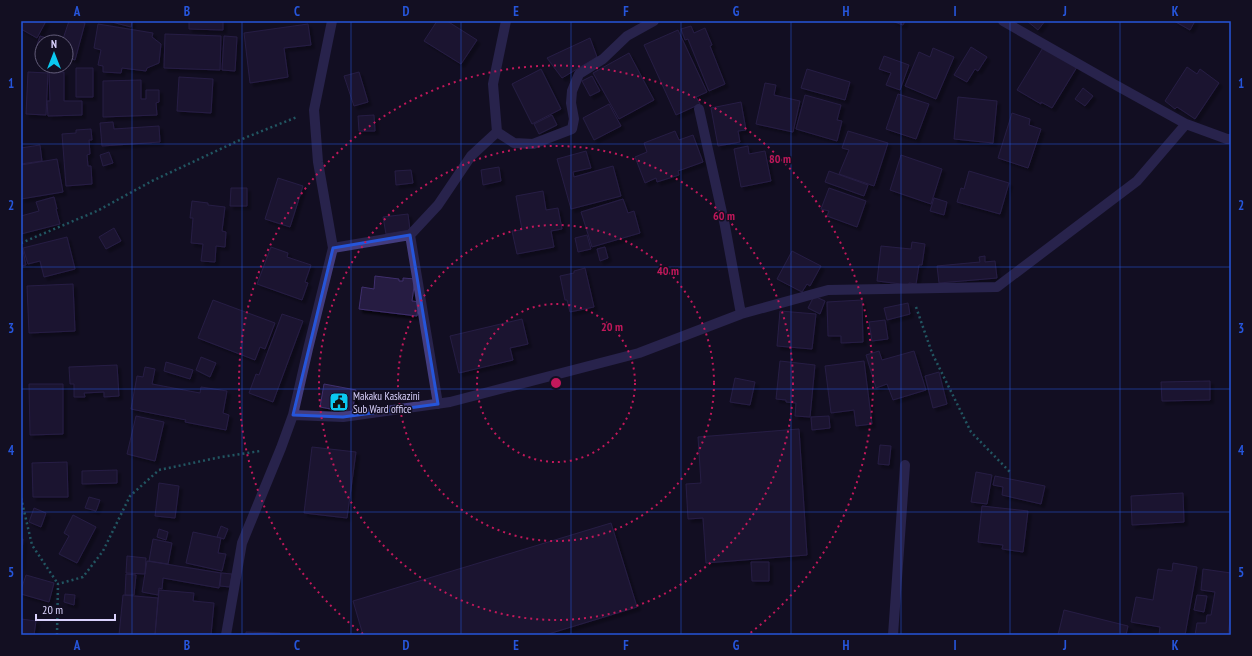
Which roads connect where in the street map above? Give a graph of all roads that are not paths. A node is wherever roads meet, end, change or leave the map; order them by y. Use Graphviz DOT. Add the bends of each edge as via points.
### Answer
graph roads {
  1 [pos="332,21"];
  2 [pos="506,21"];
  3 [pos="654,21"];
  4 [pos="1003,21"];
  5 [pos="699,109"];
  6 [pos="1186,124"];
  7 [pos="497,132"];
  8 [pos="1231,139"];
  9 [pos="410,235"];
  10 [pos="333,248"];
  11 [pos="740,314"];
  12 [pos="438,404"];
  13 [pos="293,415"];
  14 [pos="905,465"];
  15 [pos="226,635"];
  16 [pos="893,635"];
  1 -- 10 [label="street" via="314,110 318,162"];
  2 -- 7 [label="street" via="493,84"];
  3 -- 7 [label="street" via="627,36 603,58 579,74 572,91 572,129 533,144 514,143"];
  4 -- 6 [label="street"];
  5 -- 11 [label="street" via="725,226"];
  6 -- 8 [label="street" via="1227,140"];
  6 -- 11 [label="street" via="1137,181 997,287 828,290"];
  7 -- 9 [label="street" via="471,156 438,205"];
  9 -- 10 [label="street"];
  9 -- 12 [label="street"];
  10 -- 13 [label="street"];
  11 -- 12 [label="street" via="639,353"];
  12 -- 13 [label="street" via="344,417"];
  13 -- 15 [label="street" via="242,543"];
  14 -- 16 [label="street"];
}
